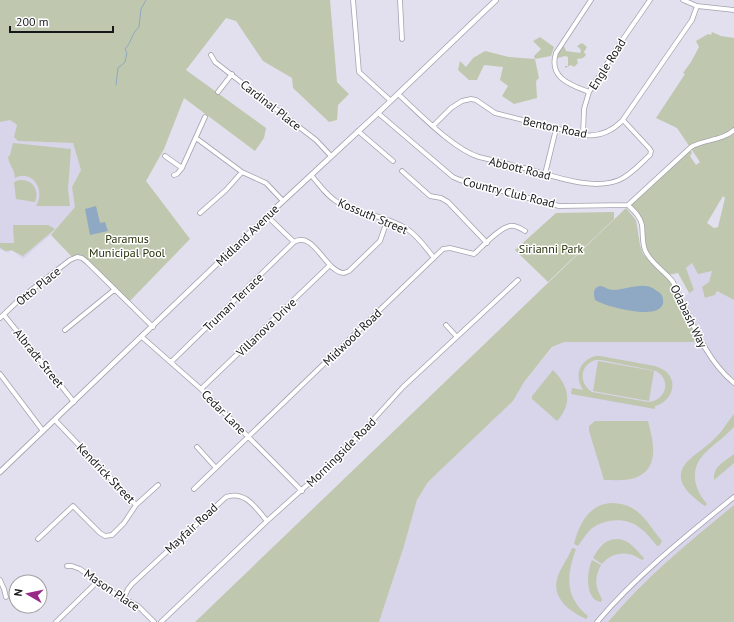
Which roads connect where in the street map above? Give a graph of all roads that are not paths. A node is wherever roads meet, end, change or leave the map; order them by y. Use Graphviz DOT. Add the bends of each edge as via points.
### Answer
graph roads {
  1 [pos="353,0"];
  2 [pos="400,0"];
  3 [pos="496,0"];
  4 [pos="591,0"];
  5 [pos="650,0"];
  6 [pos="683,0"];
  7 [pos="697,6"];
  8 [pos="734,10"];
  9 [pos="402,39"];
  10 [pos="211,55"];
  11 [pos="232,74"];
  12 [pos="218,92"];
  13 [pos="589,92"];
  14 [pos="398,94"];
  15 [pos="391,101"];
  16 [pos="378,113"];
  17 [pos="205,117"];
  18 [pos="623,120"];
  19 [pos="434,126"];
  20 [pos="556,128"];
  21 [pos="734,130"];
  22 [pos="358,131"];
  23 [pos="582,135"];
  24 [pos="196,138"];
  25 [pos="165,156"];
  26 [pos="331,156"];
  27 [pos="393,161"];
  28 [pos="182,168"];
  29 [pos="402,171"];
  30 [pos="242,172"];
  31 [pos="545,174"];
  32 [pos="174,175"];
  33 [pos="311,175"];
  34 [pos="283,201"];
  35 [pos="628,205"];
  36 [pos="200,213"];
  37 [pos="267,216"];
  38 [pos="387,221"];
  39 [pos="525,231"];
  40 [pos="294,242"];
  41 [pos="487,243"];
  42 [pos="434,258"];
  43 [pos="330,265"];
  44 [pos="518,280"];
  45 [pos="114,290"];
  46 [pos="4,314"];
  47 [pos="0,318"];
  48 [pos="446,325"];
  49 [pos="153,327"];
  50 [pos="65,330"];
  51 [pos="142,337"];
  52 [pos="457,337"];
  53 [pos="171,362"];
  54 [pos="0,374"];
  55 [pos="734,383"];
  56 [pos="201,389"];
  57 [pos="74,402"];
  58 [pos="55,420"];
  59 [pos="43,431"];
  60 [pos="248,436"];
  61 [pos="197,447"];
  62 [pos="216,468"];
  63 [pos="0,472"];
  64 [pos="158,485"];
  65 [pos="194,489"];
  66 [pos="302,491"];
  67 [pos="734,497"];
  68 [pos="136,505"];
  69 [pos="267,521"];
  70 [pos="38,539"];
  71 [pos="67,566"];
  72 [pos="0,580"];
  73 [pos="98,581"];
  74 [pos="6,597"];
  75 [pos="124,598"];
  76 [pos="56,622"];
  77 [pos="154,622"];
  78 [pos="161,622"];
  79 [pos="597,622"];
  1 -- 15 [label="street" via="359,72"];
  2 -- 9 [label="street"];
  3 -- 14 [label="street, Midland Avenue"];
  4 -- 13 [label="street" via="556,53 554,61 556,70 564,82"];
  5 -- 13 [label="street, Engle Road"];
  6 -- 7 [label="street"];
  7 -- 8 [label="street"];
  7 -- 18 [label="street, Benton Road" via="692,20"];
  10 -- 11 [label="street, Cardinal Place" via="215,62"];
  11 -- 12 [label="street"];
  11 -- 26 [label="street, Cardinal Place" via="316,140"];
  13 -- 23 [label="street, Engle Road" via="584,109"];
  14 -- 15 [label="street, Midland Avenue"];
  14 -- 19 [label="street, Abbott Road"];
  15 -- 16 [label="street, Midland Avenue"];
  16 -- 22 [label="street, Midland Avenue"];
  16 -- 35 [label="street, Country Club Road" via="447,173 460,180 559,206"];
  17 -- 24 [label="street"];
  18 -- 23 [label="street, Benton Road" via="600,134"];
  18 -- 31 [label="street, Abbott Road" via="652,151 627,176 612,182 588,183"];
  19 -- 20 [label="street, Benton Road" via="451,108 471,99 496,113"];
  19 -- 31 [label="street, Abbott Road" via="473,156"];
  20 -- 23 [label="street, Benton Road"];
  20 -- 31 [label="street"];
  21 -- 35 [label="street" via="723,137 697,143 691,147"];
  22 -- 26 [label="street, Midland Avenue"];
  22 -- 27 [label="street"];
  24 -- 28 [label="street"];
  24 -- 30 [label="street"];
  25 -- 28 [label="street"];
  26 -- 33 [label="street, Midland Avenue"];
  28 -- 32 [label="street"];
  29 -- 41 [label="street" via="430,196 448,202"];
  30 -- 34 [label="street" via="266,183"];
  30 -- 36 [label="street"];
  33 -- 34 [label="street, Midland Avenue"];
  33 -- 38 [label="street, Kossuth Street" via="338,203"];
  34 -- 37 [label="street, Midland Avenue"];
  35 -- 55 [label="street, Odabash Way" via="640,219 645,250 673,282 705,349 725,376"];
  37 -- 40 [label="street"];
  37 -- 49 [label="street, Midland Avenue"];
  38 -- 42 [label="street, Kossuth Street" via="408,230"];
  38 -- 43 [label="street" via="380,241 349,271 338,272"];
  39 -- 41 [label="street, Midwood Road" via="508,226"];
  40 -- 43 [label="street" via="299,239 306,240"];
  40 -- 53 [label="street, Truman Terrace"];
  41 -- 42 [label="street, Midwood Road" via="474,254 450,248 443,249"];
  42 -- 60 [label="street, Midwood Road"];
  43 -- 56 [label="street, Villanova Drive"];
  44 -- 52 [label="street, Morningside Road"];
  45 -- 46 [label="street, Otto Place" via="87,262 77,257 21,298"];
  45 -- 49 [label="street"];
  45 -- 50 [label="street"];
  46 -- 47 [label="street, Otto Place"];
  46 -- 57 [label="street, Albradt Street"];
  48 -- 52 [label="street"];
  49 -- 51 [label="street, Midland Avenue"];
  51 -- 53 [label="street, Cedar Lane"];
  51 -- 57 [label="street, Midland Avenue"];
  52 -- 66 [label="street, Morningside Road" via="403,387"];
  53 -- 56 [label="street, Cedar Lane"];
  54 -- 59 [label="street"];
  56 -- 60 [label="street, Cedar Lane"];
  57 -- 58 [label="street, Midland Avenue"];
  58 -- 59 [label="street, Midland Avenue"];
  58 -- 68 [label="street, Kendrick Street"];
  59 -- 63 [label="street, Midland Avenue"];
  60 -- 62 [label="street, Midwood Road"];
  60 -- 66 [label="street, Cedar Lane"];
  61 -- 62 [label="street"];
  62 -- 65 [label="street, Midwood Road"];
  64 -- 68 [label="street, Kendrick Street"];
  66 -- 69 [label="street, Morningside Road"];
  67 -- 79 [label="street" via="654,565"];
  68 -- 70 [label="street" via="112,535 105,536 100,533 73,506"];
  69 -- 75 [label="street, Mayfair Road" via="246,498 238,495 226,497 132,584"];
  69 -- 78 [label="street, Morningside Road"];
  71 -- 73 [label="street, Mason Place" via="80,569"];
  72 -- 74 [label="street"];
  73 -- 75 [label="street, Mason Place"];
  73 -- 76 [label="street"];
  75 -- 77 [label="street, Mason Place" via="138,606"];
}
